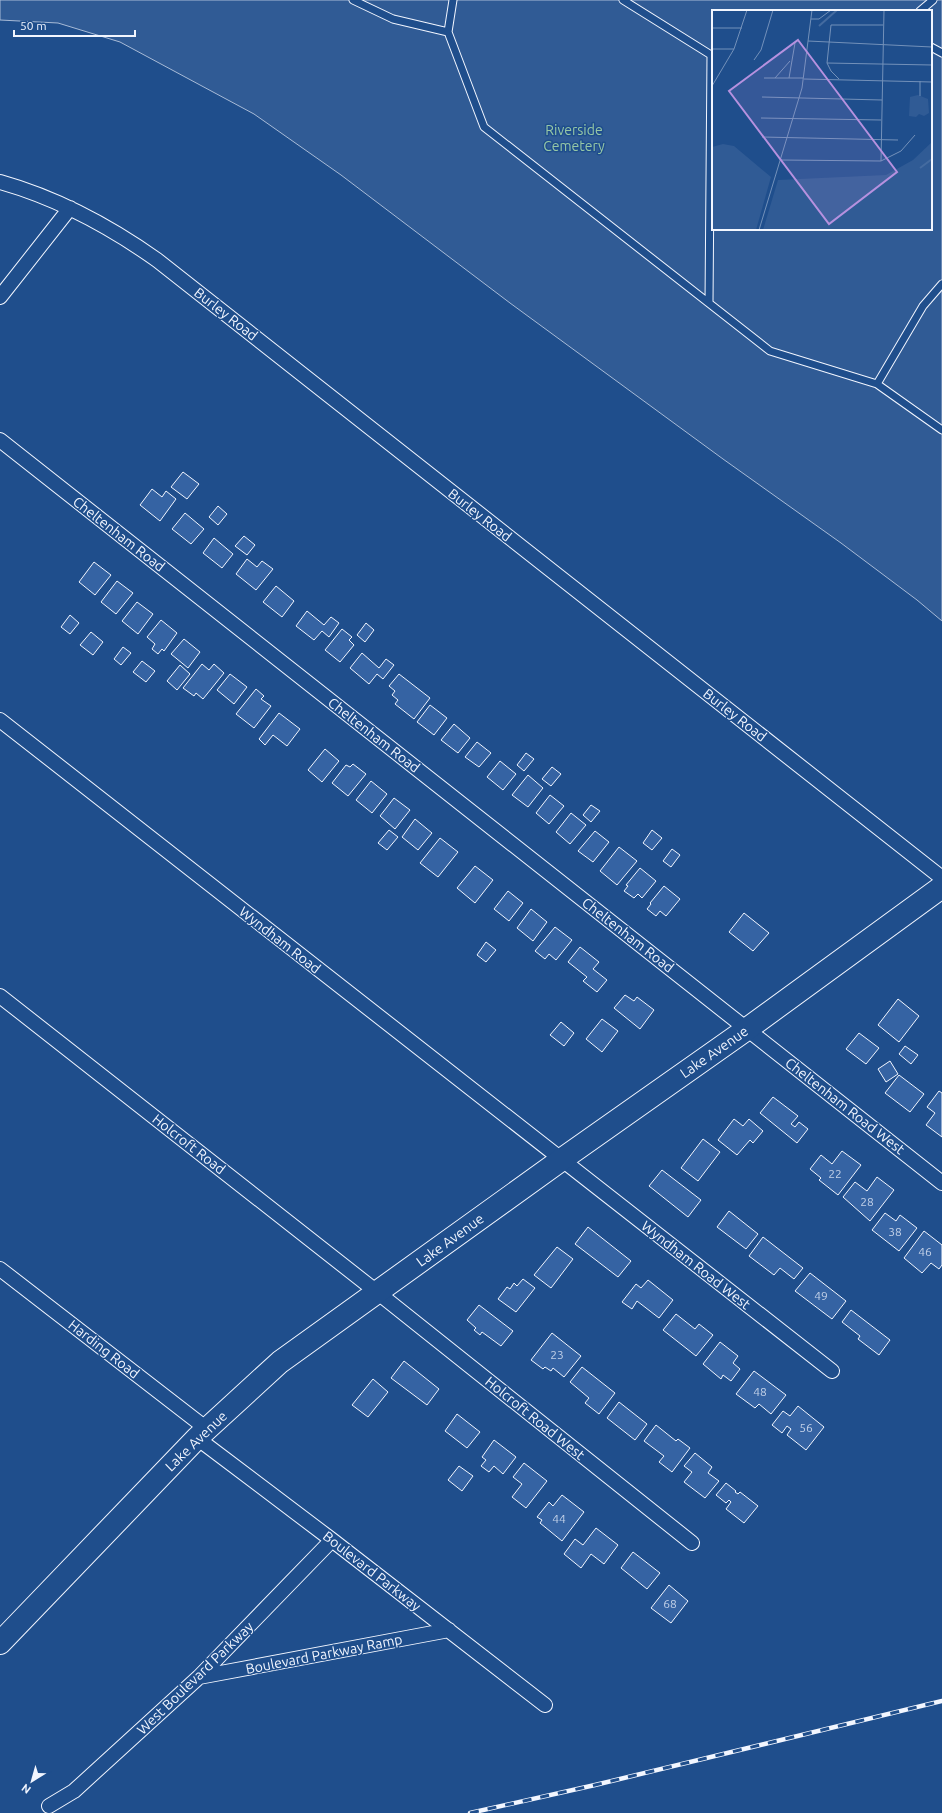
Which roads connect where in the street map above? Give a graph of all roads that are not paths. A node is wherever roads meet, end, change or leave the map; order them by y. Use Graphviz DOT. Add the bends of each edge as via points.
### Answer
graph roads {
  1 [pos="353,0"];
  2 [pos="453,0"];
  3 [pos="623,0"];
  4 [pos="933,0"];
  5 [pos="921,10"];
  6 [pos="448,32"];
  7 [pos="932,48"];
  8 [pos="942,53"];
  9 [pos="712,55"];
  10 [pos="0,182"];
  11 [pos="70,208"];
  12 [pos="942,284"];
  13 [pos="0,297"];
  14 [pos="709,303"];
  15 [pos="877,384"];
  16 [pos="942,430"];
  17 [pos="0,440"];
  18 [pos="0,720"];
  19 [pos="942,878"];
  20 [pos="942,887"];
  21 [pos="0,996"];
  22 [pos="747,1029"];
  23 [pos="561,1160"];
  24 [pos="942,1183"];
  25 [pos="0,1270"];
  26 [pos="377,1292"];
  27 [pos="832,1371"];
  28 [pos="202,1434"];
  29 [pos="332,1540"];
  30 [pos="692,1543"];
  31 [pos="449,1630"];
  32 [pos="0,1642"];
  33 [pos="199,1677"];
  34 [pos="546,1705"];
  35 [pos="49,1806"];
  1 -- 6 [label="lane" via="393,19"];
  2 -- 6 [label="lane"];
  3 -- 9 [label="lane"];
  4 -- 5 [label="lane"];
  6 -- 14 [label="lane" via="484,127"];
  7 -- 8 [label="lane"];
  9 -- 14 [label="lane"];
  10 -- 11 [label="street, Burley Road"];
  11 -- 13 [label="street"];
  11 -- 19 [label="street, Burley Road" via="128,240 157,260"];
  12 -- 15 [label="lane" via="923,306"];
  14 -- 15 [label="lane" via="770,351"];
  15 -- 16 [label="lane"];
  17 -- 22 [label="street, Cheltenham Road"];
  18 -- 23 [label="street, Wyndham Road"];
  20 -- 22 [label="main road, Lake Avenue"];
  21 -- 26 [label="street, Holcroft Road"];
  22 -- 23 [label="main road, Lake Avenue"];
  22 -- 24 [label="street, Cheltenham Road West"];
  23 -- 26 [label="main road, Lake Avenue"];
  23 -- 27 [label="street, Wyndham Road West"];
  25 -- 28 [label="street, Harding Road"];
  26 -- 28 [label="main road, Lake Avenue" via="280,1362"];
  26 -- 30 [label="street, Holcroft Road West"];
  28 -- 29 [label="street, Boulevard Parkway"];
  28 -- 32 [label="main road, Lake Avenue"];
  29 -- 31 [label="street, Boulevard Parkway"];
  29 -- 33 [label="street, West Boulevard Parkway"];
  31 -- 33 [label="street, Boulevard Parkway Ramp"];
  31 -- 34 [label="street, Boulevard Parkway"];
  33 -- 35 [label="street, West Boulevard Parkway" via="74,1791"];
}
